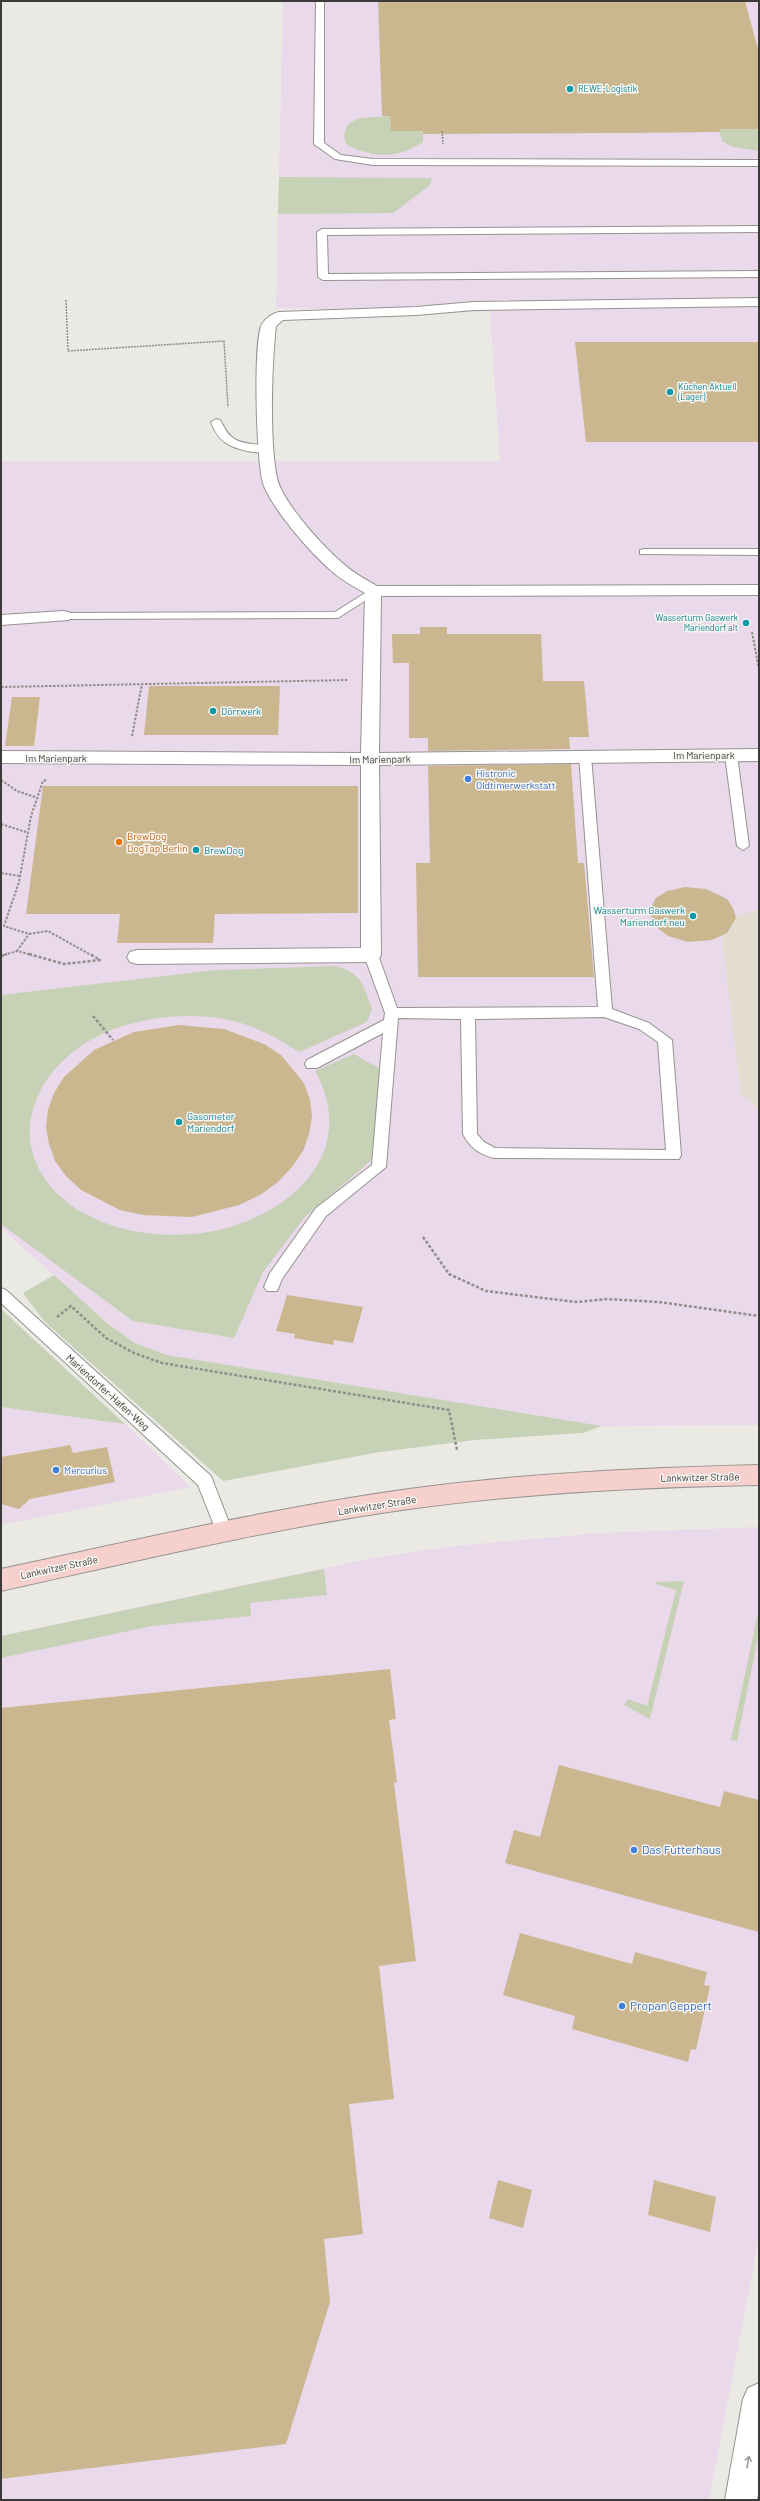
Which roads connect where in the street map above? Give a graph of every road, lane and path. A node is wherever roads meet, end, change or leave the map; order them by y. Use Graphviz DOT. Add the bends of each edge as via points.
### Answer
graph roads {
  1 [pos="320,1"];
  2 [pos="759,163"];
  3 [pos="759,229"];
  4 [pos="759,274"];
  5 [pos="66,300"];
  6 [pos="759,302"];
  7 [pos="228,408"];
  8 [pos="216,422"];
  9 [pos="266,449"];
  10 [pos="644,552"];
  11 [pos="759,552"];
  12 [pos="759,590"];
  13 [pos="373,591"];
  14 [pos="63,616"];
  15 [pos="1,620"];
  16 [pos="752,632"];
  17 [pos="759,670"];
  18 [pos="372,680"];
  19 [pos="142,684"];
  20 [pos="1,687"];
  21 [pos="731,755"];
  22 [pos="759,755"];
  23 [pos="585,756"];
  24 [pos="1,757"];
  25 [pos="128,758"];
  26 [pos="370,764"];
  27 [pos="1,780"];
  28 [pos="43,781"];
  29 [pos="35,796"];
  30 [pos="1,824"];
  31 [pos="26,832"];
  32 [pos="743,846"];
  33 [pos="1,873"];
  34 [pos="21,876"];
  35 [pos="29,934"];
  36 [pos="17,951"];
  37 [pos="371,955"];
  38 [pos="1,956"];
  39 [pos="137,957"];
  40 [pos="605,1012"];
  41 [pos="468,1014"];
  42 [pos="93,1016"];
  43 [pos="392,1018"];
  44 [pos="113,1040"];
  45 [pos="312,1064"];
  46 [pos="423,1237"];
  47 [pos="272,1287"];
  48 [pos="1,1294"];
  49 [pos="759,1316"];
  50 [pos="40,1331"];
  51 [pos="457,1450"];
  52 [pos="759,1476"];
  53 [pos="225,1533"];
  54 [pos="1,1580"];
  55 [pos="759,2399"];
  56 [pos="741,2500"];
  1 -- 2 [label="lane" via="319,144 338,157 373,162"];
  3 -- 4 [label="lane" via="322,232 322,255 323,277"];
  5 -- 7 [label="path" via="68,351 224,341"];
  6 -- 9 [label="street" via="474,306 416,311 279,316 269,325 266,351"];
  8 -- 9 [label="lane" via="225,439 234,444"];
  9 -- 13 [label="street" via="272,486 290,516 340,570"];
  10 -- 11 [label="lane"];
  12 -- 13 [label="street"];
  13 -- 14 [label="lane" via="338,615"];
  13 -- 18 [label="street"];
  14 -- 15 [label="street"];
  16 -- 17 [label="path"];
  18 -- 19 [label="path"];
  18 -- 26 [label="street"];
  19 -- 20 [label="path"];
  19 -- 25 [label="path"];
  21 -- 22 [label="street, Im Marienpark"];
  21 -- 23 [label="street, Im Marienpark"];
  21 -- 32 [label="lane"];
  23 -- 26 [label="street, Im Marienpark" via="406,759"];
  23 -- 40 [label="lane"];
  24 -- 25 [label="street, Im Marienpark"];
  25 -- 26 [label="street, Im Marienpark"];
  26 -- 37 [label="street"];
  27 -- 29 [label="path" via="17,791"];
  28 -- 29 [label="path"];
  29 -- 31 [label="path"];
  30 -- 31 [label="path"];
  31 -- 34 [label="path"];
  33 -- 34 [label="path"];
  34 -- 35 [label="path" via="4,926"];
  35 -- 36 [label="path"];
  35 -- 36 [label="path" via="48,931 100,960 64,964"];
  36 -- 38 [label="path"];
  37 -- 39 [label="street"];
  37 -- 43 [label="lane"];
  40 -- 41 [label="lane"];
  40 -- 41 [label="lane" via="644,1026 665,1040 674,1155 494,1152 480,1148 470,1134"];
  41 -- 43 [label="lane"];
  42 -- 44 [label="path"];
  43 -- 45 [label="lane"];
  43 -- 47 [label="lane" via="379,1167 321,1212 275,1277"];
  46 -- 49 [label="path" via="449,1274 486,1291 576,1302 607,1299 660,1302"];
  48 -- 50 [label="lane, Mariendorfer-Hafen-Weg"];
  50 -- 51 [label="path" via="71,1306 106,1338 134,1353 162,1363 449,1410"];
  50 -- 53 [label="lane, Mariendorfer-Hafen-Weg" via="199,1476 210,1492"];
  52 -- 53 [label="main road, Lankwitzer Straße" via="601,1480 517,1487 410,1499"];
  53 -- 54 [label="main road, Lankwitzer Straße"];
  56 -- 55 [label="street, one-way"];
}
